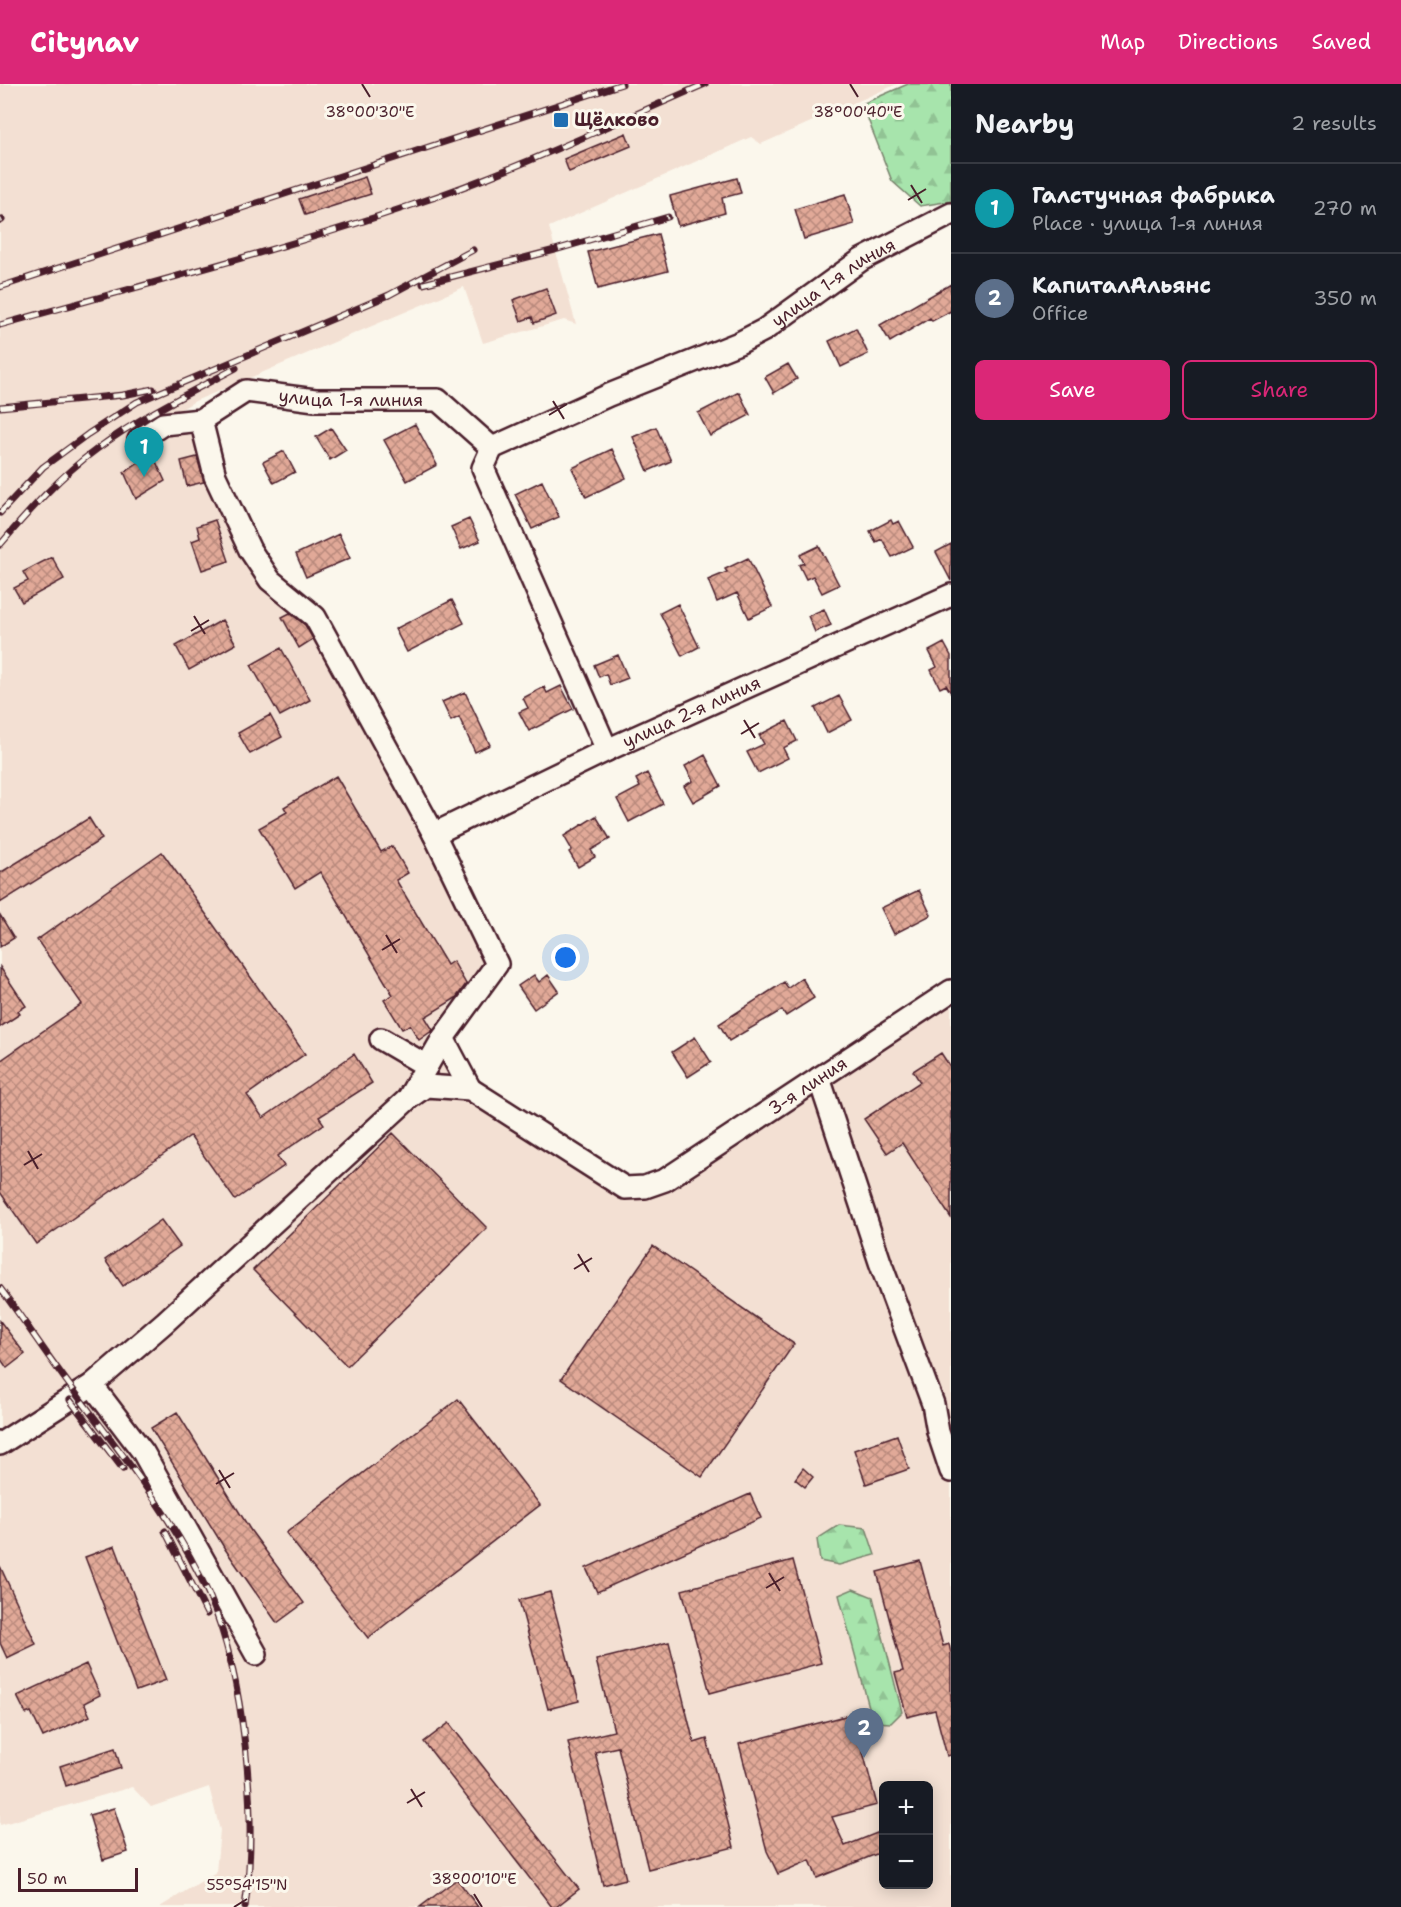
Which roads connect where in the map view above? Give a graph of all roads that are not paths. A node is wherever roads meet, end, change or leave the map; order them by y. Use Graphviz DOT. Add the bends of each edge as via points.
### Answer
graph roads {
  1 [pos="951,214"];
  2 [pos="201,420"];
  3 [pos="139,440"];
  4 [pos="492,448"];
  5 [pos="951,595"];
  6 [pos="607,750"];
  7 [pos="434,834"];
  8 [pos="951,991"];
  9 [pos="443,1038"];
  10 [pos="381,1039"];
  11 [pos="427,1066"];
  12 [pos="819,1078"];
  13 [pos="470,1089"];
  14 [pos="409,1098"];
  15 [pos="92,1385"];
  16 [pos="942,1409"];
  17 [pos="4,1439"];
  18 [pos="951,1471"];
  19 [pos="256,1654"];
  1 -- 4 [label="street, улица 1-я линия" via="861,260 764,330 739,343 609,395"];
  2 -- 3 [label="street" via="163,424"];
  2 -- 4 [label="street, улица 1-я линия" via="246,391 315,400 438,399"];
  2 -- 7 [label="street" via="215,476 250,550 270,580 315,617"];
  4 -- 6 [label="street" via="483,468"];
  5 -- 6 [label="street, улица 2-я линия"];
  6 -- 7 [label="street, улица 2-я линия"];
  7 -- 9 [label="street" via="497,964"];
  8 -- 12 [label="street, 3-я линия"];
  9 -- 11 [label="street"];
  9 -- 13 [label="street"];
  10 -- 11 [label="street"];
  11 -- 14 [label="street"];
  12 -- 13 [label="street, 3-я линия" via="665,1180 625,1188"];
  12 -- 16 [label="street" via="880,1262"];
  13 -- 14 [label="street" via="426,1086"];
  14 -- 15 [label="street"];
  15 -- 17 [label="street"];
  15 -- 19 [label="street" via="143,1452"];
  16 -- 18 [label="street" via="938,1432"];
}
